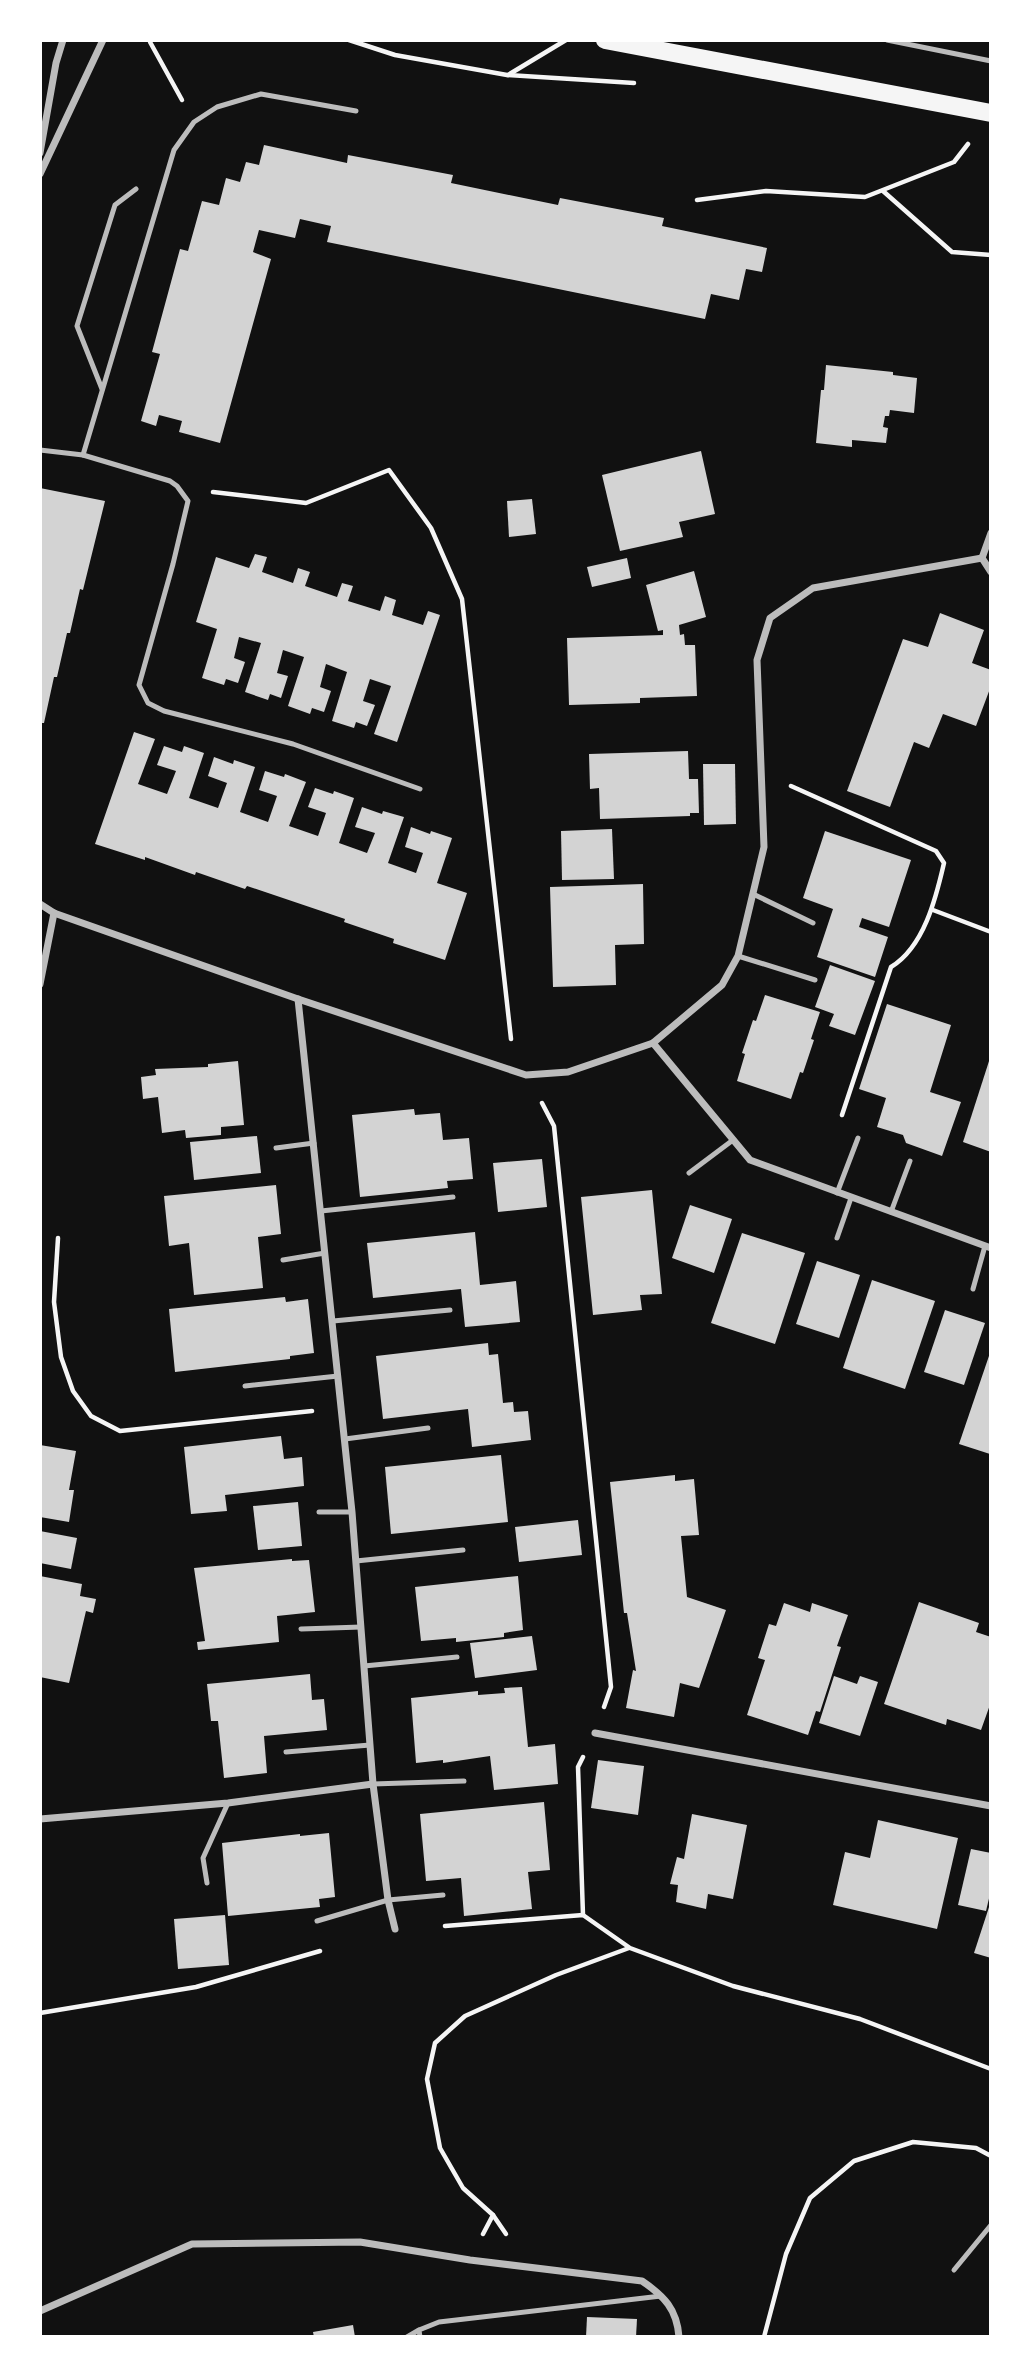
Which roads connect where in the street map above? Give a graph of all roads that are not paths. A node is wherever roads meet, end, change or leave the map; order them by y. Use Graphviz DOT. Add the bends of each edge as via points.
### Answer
graph roads {
  1 [pos="63,40"];
  2 [pos="103,40"];
  3 [pos="605,40"];
  4 [pos="887,40"];
  5 [pos="991,61"];
  6 [pos="356,111"];
  7 [pos="991,113"];
  8 [pos="40,153"];
  9 [pos="40,174"];
  10 [pos="136,189"];
  11 [pos="102,389"];
  12 [pos="40,450"];
  13 [pos="83,455"];
  14 [pos="991,533"];
  15 [pos="982,558"];
  16 [pos="991,572"];
  17 [pos="420,789"];
  18 [pos="753,894"];
  19 [pos="40,904"];
  20 [pos="54,913"];
  21 [pos="813,923"];
  22 [pos="738,956"];
  23 [pos="815,980"];
  24 [pos="40,984"];
  25 [pos="298,999"];
  26 [pos="653,1043"];
  27 [pos="858,1138"];
  28 [pos="733,1140"];
  29 [pos="314,1143"];
  30 [pos="276,1148"];
  31 [pos="910,1161"];
  32 [pos="690,1173"];
  33 [pos="837,1192"];
  34 [pos="453,1197"];
  35 [pos="851,1198"];
  36 [pos="321,1211"];
  37 [pos="891,1212"];
  38 [pos="837,1238"];
  39 [pos="988,1247"];
  40 [pos="325,1253"];
  41 [pos="284,1260"];
  42 [pos="973,1289"];
  43 [pos="450,1310"];
  44 [pos="333,1321"];
  45 [pos="338,1376"];
  46 [pos="245,1385"];
  47 [pos="428,1428"];
  48 [pos="345,1439"];
  49 [pos="352,1511"];
  50 [pos="319,1512"];
  51 [pos="463,1550"];
  52 [pos="356,1561"];
  53 [pos="361,1627"];
  54 [pos="301,1629"];
  55 [pos="457,1657"];
  56 [pos="364,1665"];
  57 [pos="595,1733"];
  58 [pos="370,1745"];
  59 [pos="286,1752"];
  60 [pos="464,1781"];
  61 [pos="373,1784"];
  62 [pos="228,1803"];
  63 [pos="991,1806"];
  64 [pos="40,1819"];
  65 [pos="207,1883"];
  66 [pos="443,1895"];
  67 [pos="388,1900"];
  68 [pos="317,1921"];
  69 [pos="395,1929"];
  70 [pos="991,2225"];
  71 [pos="954,2270"];
  72 [pos="664,2296"];
  73 [pos="40,2311"];
  74 [pos="420,2334"];
  75 [pos="407,2337"];
  76 [pos="679,2337"];
  1 -- 8 [label="street"];
  2 -- 9 [label="street"];
  3 -- 7 [label="main road"];
  4 -- 5 [label="lane"];
  6 -- 11 [label="lane" via="261,94 217,107 194,122 174,150"];
  10 -- 11 [label="lane" via="115,205 77,326"];
  11 -- 13 [label="lane"];
  12 -- 13 [label="lane"];
  13 -- 17 [label="lane" via="170,481 188,501 139,685 148,703 293,744"];
  14 -- 15 [label="street"];
  15 -- 16 [label="street"];
  15 -- 18 [label="street" via="813,588 770,618 757,660 764,847"];
  18 -- 21 [label="lane"];
  18 -- 22 [label="street"];
  19 -- 20 [label="street"];
  20 -- 24 [label="street"];
  20 -- 25 [label="street"];
  22 -- 23 [label="lane"];
  22 -- 26 [label="street" via="722,985"];
  25 -- 26 [label="street" via="526,1075 568,1072"];
  25 -- 29 [label="street"];
  26 -- 28 [label="street"];
  27 -- 33 [label="lane"];
  28 -- 32 [label="lane"];
  28 -- 33 [label="street" via="750,1160"];
  29 -- 30 [label="lane"];
  29 -- 36 [label="street"];
  31 -- 37 [label="lane"];
  33 -- 35 [label="street"];
  34 -- 36 [label="lane"];
  35 -- 37 [label="street"];
  35 -- 38 [label="lane"];
  36 -- 40 [label="street"];
  37 -- 39 [label="street"];
  39 -- 42 [label="lane"];
  40 -- 41 [label="lane"];
  40 -- 44 [label="street"];
  43 -- 44 [label="lane"];
  44 -- 45 [label="street"];
  45 -- 46 [label="lane"];
  45 -- 48 [label="street"];
  47 -- 48 [label="lane"];
  48 -- 49 [label="street"];
  49 -- 50 [label="lane"];
  49 -- 52 [label="street"];
  51 -- 52 [label="lane"];
  52 -- 53 [label="street"];
  53 -- 54 [label="lane"];
  53 -- 56 [label="street"];
  55 -- 56 [label="lane"];
  56 -- 58 [label="street"];
  57 -- 63 [label="street"];
  58 -- 59 [label="lane"];
  58 -- 61 [label="street"];
  60 -- 61 [label="lane"];
  61 -- 62 [label="street"];
  61 -- 67 [label="street"];
  62 -- 64 [label="street"];
  62 -- 65 [label="lane" via="203,1858"];
  66 -- 67 [label="lane"];
  67 -- 68 [label="lane"];
  67 -- 69 [label="street"];
  70 -- 71 [label="lane"];
  72 -- 73 [label="street" via="642,2281 360,2242 192,2244"];
  72 -- 74 [label="lane" via="439,2322"];
  72 -- 76 [label="street" via="679,2326"];
  74 -- 75 [label="lane"];
}
